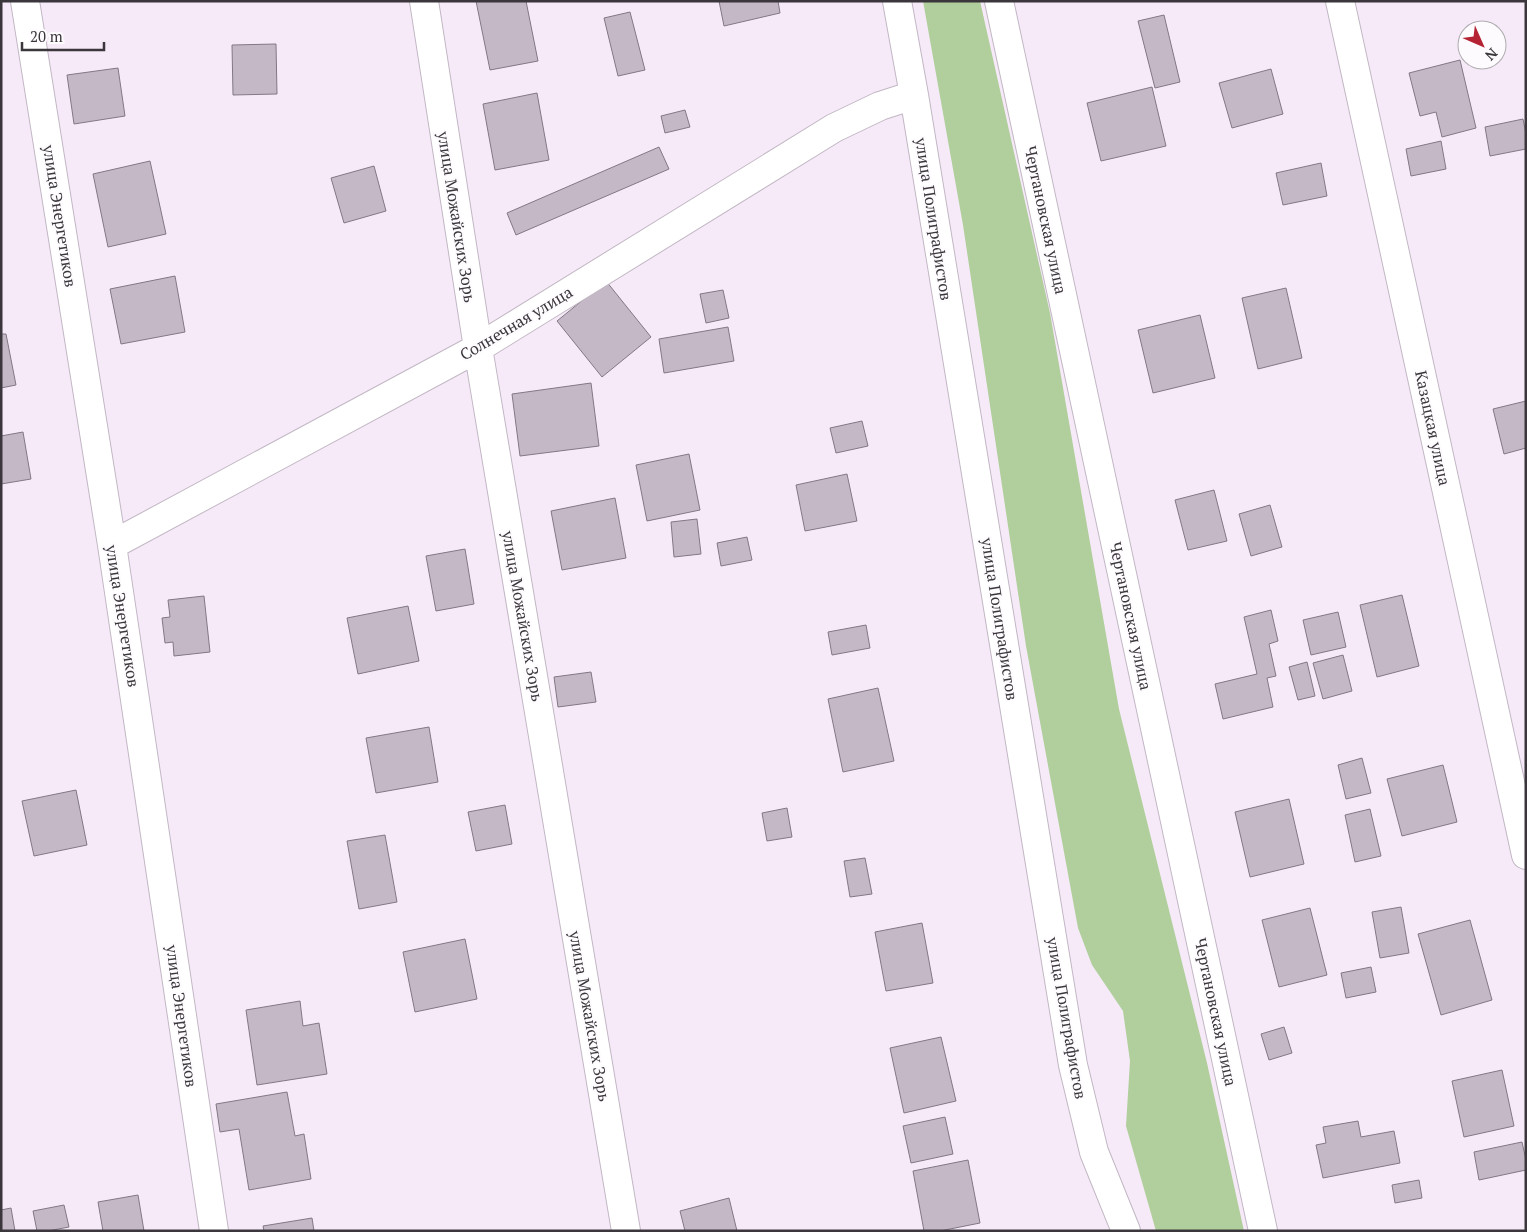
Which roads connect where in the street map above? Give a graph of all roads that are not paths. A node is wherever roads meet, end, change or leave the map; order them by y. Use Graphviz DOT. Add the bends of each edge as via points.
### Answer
graph roads {
  1 [pos="25,1"];
  2 [pos="424,1"];
  3 [pos="897,1"];
  4 [pos="998,1"];
  5 [pos="1340,1"];
  6 [pos="914,95"];
  7 [pos="478,348"];
  8 [pos="112,545"];
  9 [pos="1526,855"];
  10 [pos="214,1231"];
  11 [pos="626,1231"];
  12 [pos="1126,1231"];
  13 [pos="1263,1231"];
  1 -- 8 [label="street, улица Энергетиков"];
  2 -- 7 [label="street, улица Можайских Зорь"];
  3 -- 6 [label="street, улица Полиграфистов"];
  4 -- 13 [label="street, Чертановская улица"];
  5 -- 9 [label="street, Казацкая улица"];
  6 -- 7 [label="street, Солнечная улица" via="880,106 834,128"];
  6 -- 12 [label="street, улица Полиграфистов" via="1073,1065 1094,1152"];
  7 -- 8 [label="street, Солнечная улица"];
  7 -- 11 [label="street, улица Можайских Зорь"];
  8 -- 10 [label="street, улица Энергетиков"];
}
